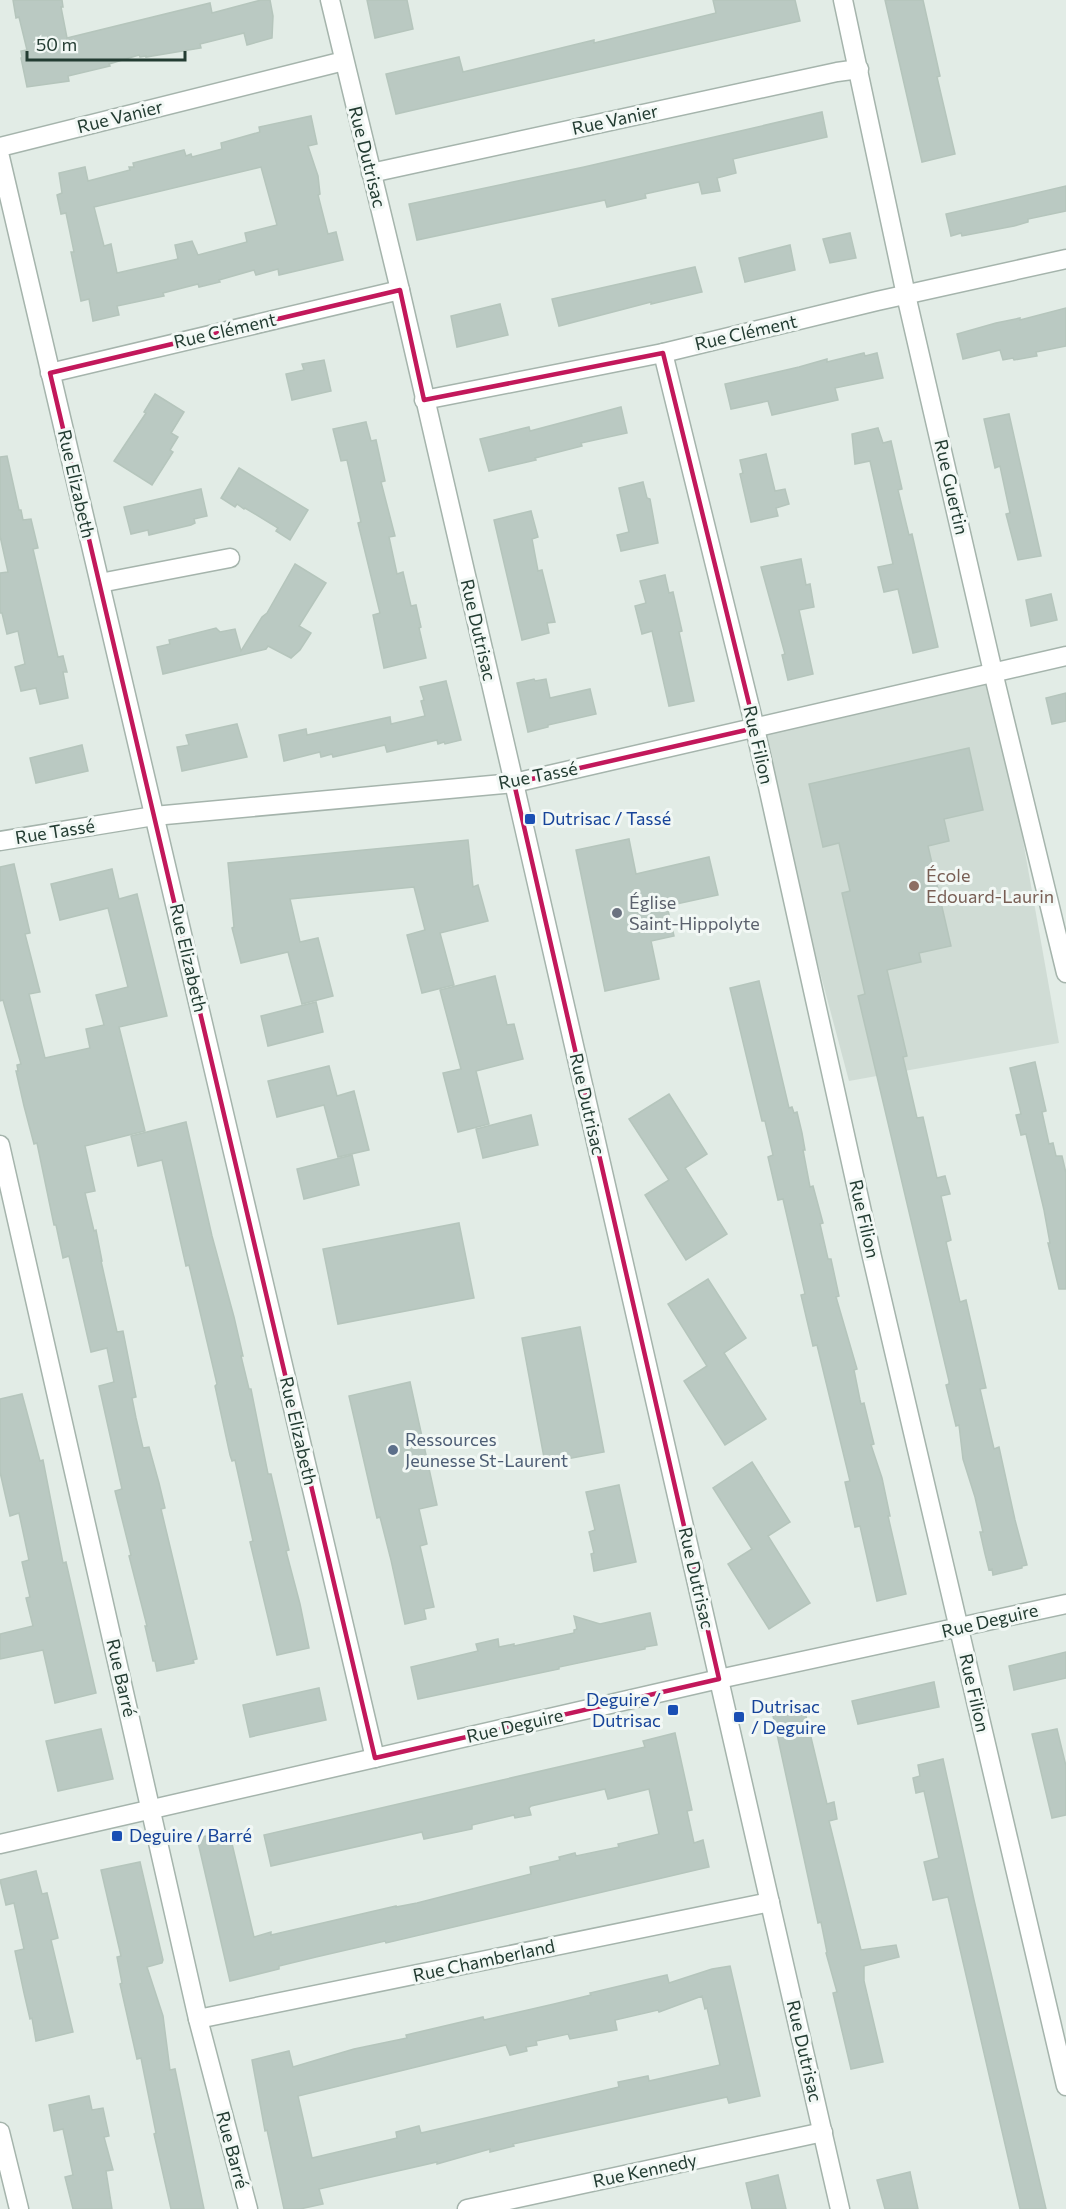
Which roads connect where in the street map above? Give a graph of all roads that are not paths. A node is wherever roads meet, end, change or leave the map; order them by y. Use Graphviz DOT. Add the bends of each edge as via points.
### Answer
graph roads {
  1 [pos="330,0"];
  2 [pos="843,0"];
  3 [pos="344,61"];
  4 [pos="859,69"];
  5 [pos="0,147"];
  6 [pos="0,157"];
  7 [pos="371,173"];
  8 [pos="1066,260"];
  9 [pos="400,290"];
  10 [pos="906,295"];
  11 [pos="663,353"];
  12 [pos="50,373"];
  13 [pos="424,400"];
  14 [pos="230,558"];
  15 [pos="99,583"];
  16 [pos="1066,656"];
  17 [pos="993,672"];
  18 [pos="755,728"];
  19 [pos="514,783"];
  20 [pos="154,816"];
  21 [pos="0,841"];
  22 [pos="1066,973"];
  23 [pos="0,1144"];
  24 [pos="1066,1604"];
  25 [pos="959,1628"];
  26 [pos="719,1679"];
  27 [pos="375,1758"];
  28 [pos="151,1810"];
  29 [pos="0,1844"];
  30 [pos="770,1902"];
  31 [pos="198,2019"];
  32 [pos="1066,2086"];
  33 [pos="0,2132"];
  34 [pos="823,2132"];
  35 [pos="19,2209"];
  36 [pos="248,2209"];
  37 [pos="467,2209"];
  38 [pos="840,2209"];
  1 -- 3 [label="street, Rue Dutrisac"];
  2 -- 4 [label="street, Rue Guertin"];
  3 -- 5 [label="street, Rue Vanier"];
  3 -- 7 [label="street, Rue Dutrisac"];
  4 -- 7 [label="street, Rue Vanier"];
  4 -- 10 [label="street, Rue Guertin"];
  6 -- 12 [label="street, Rue Elizabeth"];
  7 -- 9 [label="street, Rue Dutrisac"];
  8 -- 10 [label="street, Rue Clément"];
  9 -- 12 [label="street, Rue Clément"];
  9 -- 13 [label="street, Rue Dutrisac"];
  10 -- 11 [label="street, Rue Clément"];
  10 -- 17 [label="street, Rue Guertin"];
  11 -- 13 [label="street, Rue Clément"];
  11 -- 18 [label="street, Rue Filion"];
  12 -- 15 [label="street, Rue Elizabeth"];
  13 -- 19 [label="street, Rue Dutrisac"];
  14 -- 15 [label="street"];
  15 -- 20 [label="street, Rue Elizabeth"];
  16 -- 17 [label="street, Rue Tassé"];
  17 -- 18 [label="street, Rue Tassé"];
  17 -- 22 [label="street, Rue Guertin"];
  18 -- 19 [label="street, Rue Tassé"];
  18 -- 25 [label="street, Rue Filion"];
  19 -- 20 [label="street, Rue Tassé"];
  19 -- 26 [label="street, Rue Dutrisac"];
  20 -- 21 [label="street, Rue Tassé"];
  20 -- 27 [label="street, Rue Elizabeth"];
  23 -- 28 [label="street, Rue Barré"];
  24 -- 25 [label="street, Rue Deguire"];
  25 -- 26 [label="street, Rue Deguire"];
  25 -- 32 [label="street, Rue Filion"];
  26 -- 27 [label="street, Rue Deguire"];
  26 -- 30 [label="street, Rue Dutrisac"];
  27 -- 28 [label="street, Rue Deguire"];
  28 -- 29 [label="street, Rue Deguire"];
  28 -- 31 [label="street, Rue Barré"];
  30 -- 31 [label="street, Rue Chamberland"];
  30 -- 34 [label="street, Rue Dutrisac"];
  31 -- 36 [label="street, Rue Barré"];
  33 -- 35 [label="street"];
  34 -- 37 [label="street, Rue Kennedy"];
  34 -- 38 [label="street, Rue Dutrisac"];
}
